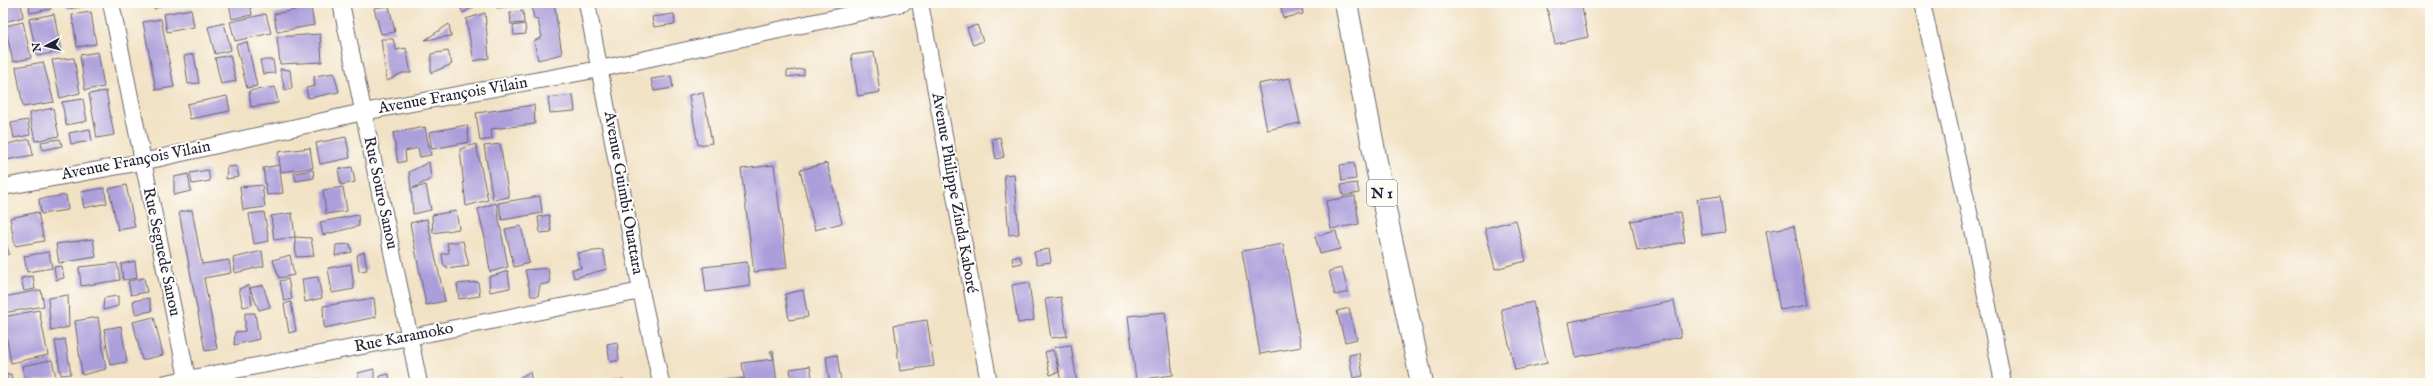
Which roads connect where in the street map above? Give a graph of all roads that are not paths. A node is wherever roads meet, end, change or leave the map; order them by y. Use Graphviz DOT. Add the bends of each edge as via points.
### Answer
graph roads {
  1 [pos="111,3"];
  2 [pos="341,3"];
  3 [pos="587,3"];
  4 [pos="903,3"];
  5 [pos="920,3"];
  6 [pos="1346,3"];
  7 [pos="1922,3"];
  8 [pos="600,68"];
  9 [pos="363,112"];
  10 [pos="142,162"];
  11 [pos="3,187"];
  12 [pos="641,291"];
  13 [pos="410,338"];
  14 [pos="188,381"];
  15 [pos="166,383"];
  16 [pos="419,383"];
  17 [pos="661,383"];
  18 [pos="989,383"];
  19 [pos="1422,383"];
  20 [pos="2003,383"];
  1 -- 10 [label="street, Rue Seguede Sanou"];
  2 -- 9 [label="street, Rue Souro Sanou"];
  3 -- 8 [label="street, Avenue Guimbi Ouattara"];
  4 -- 8 [label="street, Avenue François Vilain"];
  5 -- 18 [label="street, Avenue Philippe Zinda Kaboré"];
  6 -- 19 [label="highway, N 1" via="1388,225"];
  7 -- 20 [label="street" via="1975,239"];
  8 -- 9 [label="street, Avenue François Vilain"];
  8 -- 12 [label="street, Avenue Guimbi Ouattara"];
  9 -- 10 [label="street, Avenue François Vilain"];
  9 -- 13 [label="street, Rue Souro Sanou"];
  10 -- 11 [label="street, Avenue François Vilain"];
  10 -- 14 [label="street, Rue Seguede Sanou"];
  12 -- 13 [label="street, Rue Karamoko"];
  12 -- 17 [label="street, Avenue Guimbi Ouattara"];
  13 -- 14 [label="street, Rue Karamoko"];
  13 -- 16 [label="street, Rue Souro Sanou"];
  14 -- 15 [label="street, Rue Karamoko"];
}
